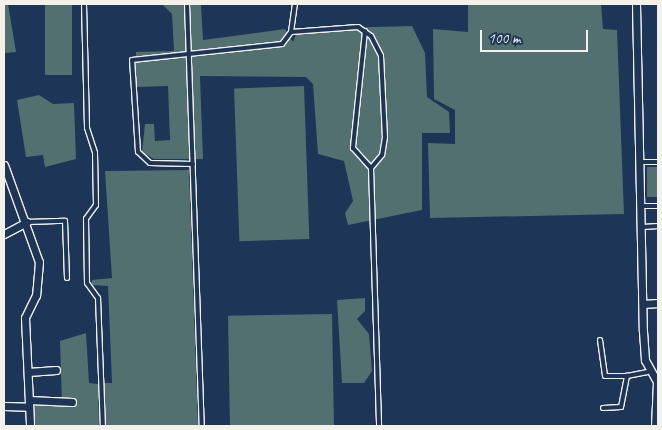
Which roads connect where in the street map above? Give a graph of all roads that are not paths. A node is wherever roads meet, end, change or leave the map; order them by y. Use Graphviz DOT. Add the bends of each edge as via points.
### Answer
graph roads {
  1 [pos="84,4"];
  2 [pos="187,4"];
  3 [pos="295,4"];
  4 [pos="636,4"];
  5 [pos="365,31"];
  6 [pos="292,32"];
  7 [pos="189,56"];
  8 [pos="642,162"];
  9 [pos="658,162"];
  10 [pos="193,164"];
  11 [pos="4,165"];
  12 [pos="371,168"];
  13 [pos="642,206"];
  14 [pos="658,206"];
  15 [pos="27,222"];
  16 [pos="643,226"];
  17 [pos="658,226"];
  18 [pos="4,234"];
  19 [pos="68,278"];
  20 [pos="658,303"];
  21 [pos="642,304"];
  22 [pos="600,340"];
  23 [pos="56,370"];
  24 [pos="28,372"];
  25 [pos="648,372"];
  26 [pos="627,376"];
  27 [pos="657,382"];
  28 [pos="72,402"];
  29 [pos="29,404"];
  30 [pos="4,406"];
  31 [pos="603,408"];
  32 [pos="656,425"];
  33 [pos="30,426"];
  34 [pos="103,426"];
  35 [pos="202,426"];
  36 [pos="379,426"];
  1 -- 34 [label="lane" via="87,128 95,153 96,205 86,219 87,283 98,298"];
  2 -- 7 [label="lane"];
  3 -- 6 [label="lane"];
  4 -- 8 [label="street"];
  5 -- 6 [label="lane" via="358,27"];
  5 -- 12 [label="lane" via="353,148"];
  5 -- 12 [label="lane" via="381,56 382,155"];
  6 -- 7 [label="lane" via="282,44"];
  7 -- 10 [label="lane"];
  7 -- 10 [label="lane" via="142,58 132,60 130,66 138,152 150,163"];
  8 -- 9 [label="lane"];
  8 -- 13 [label="street"];
  10 -- 35 [label="lane"];
  11 -- 15 [label="street"];
  12 -- 36 [label="lane"];
  13 -- 14 [label="lane"];
  13 -- 16 [label="street"];
  15 -- 18 [label="street"];
  15 -- 19 [label="lane" via="65,221"];
  15 -- 24 [label="street" via="39,262 36,295 25,318"];
  16 -- 17 [label="lane"];
  16 -- 21 [label="street"];
  20 -- 21 [label="street"];
  21 -- 25 [label="street"];
  22 -- 26 [label="lane" via="605,376"];
  23 -- 24 [label="street"];
  24 -- 29 [label="street"];
  25 -- 26 [label="lane"];
  25 -- 27 [label="street"];
  26 -- 31 [label="lane" via="625,403"];
  27 -- 32 [label="street"];
  28 -- 29 [label="street"];
  29 -- 30 [label="street"];
  29 -- 33 [label="street"];
}
